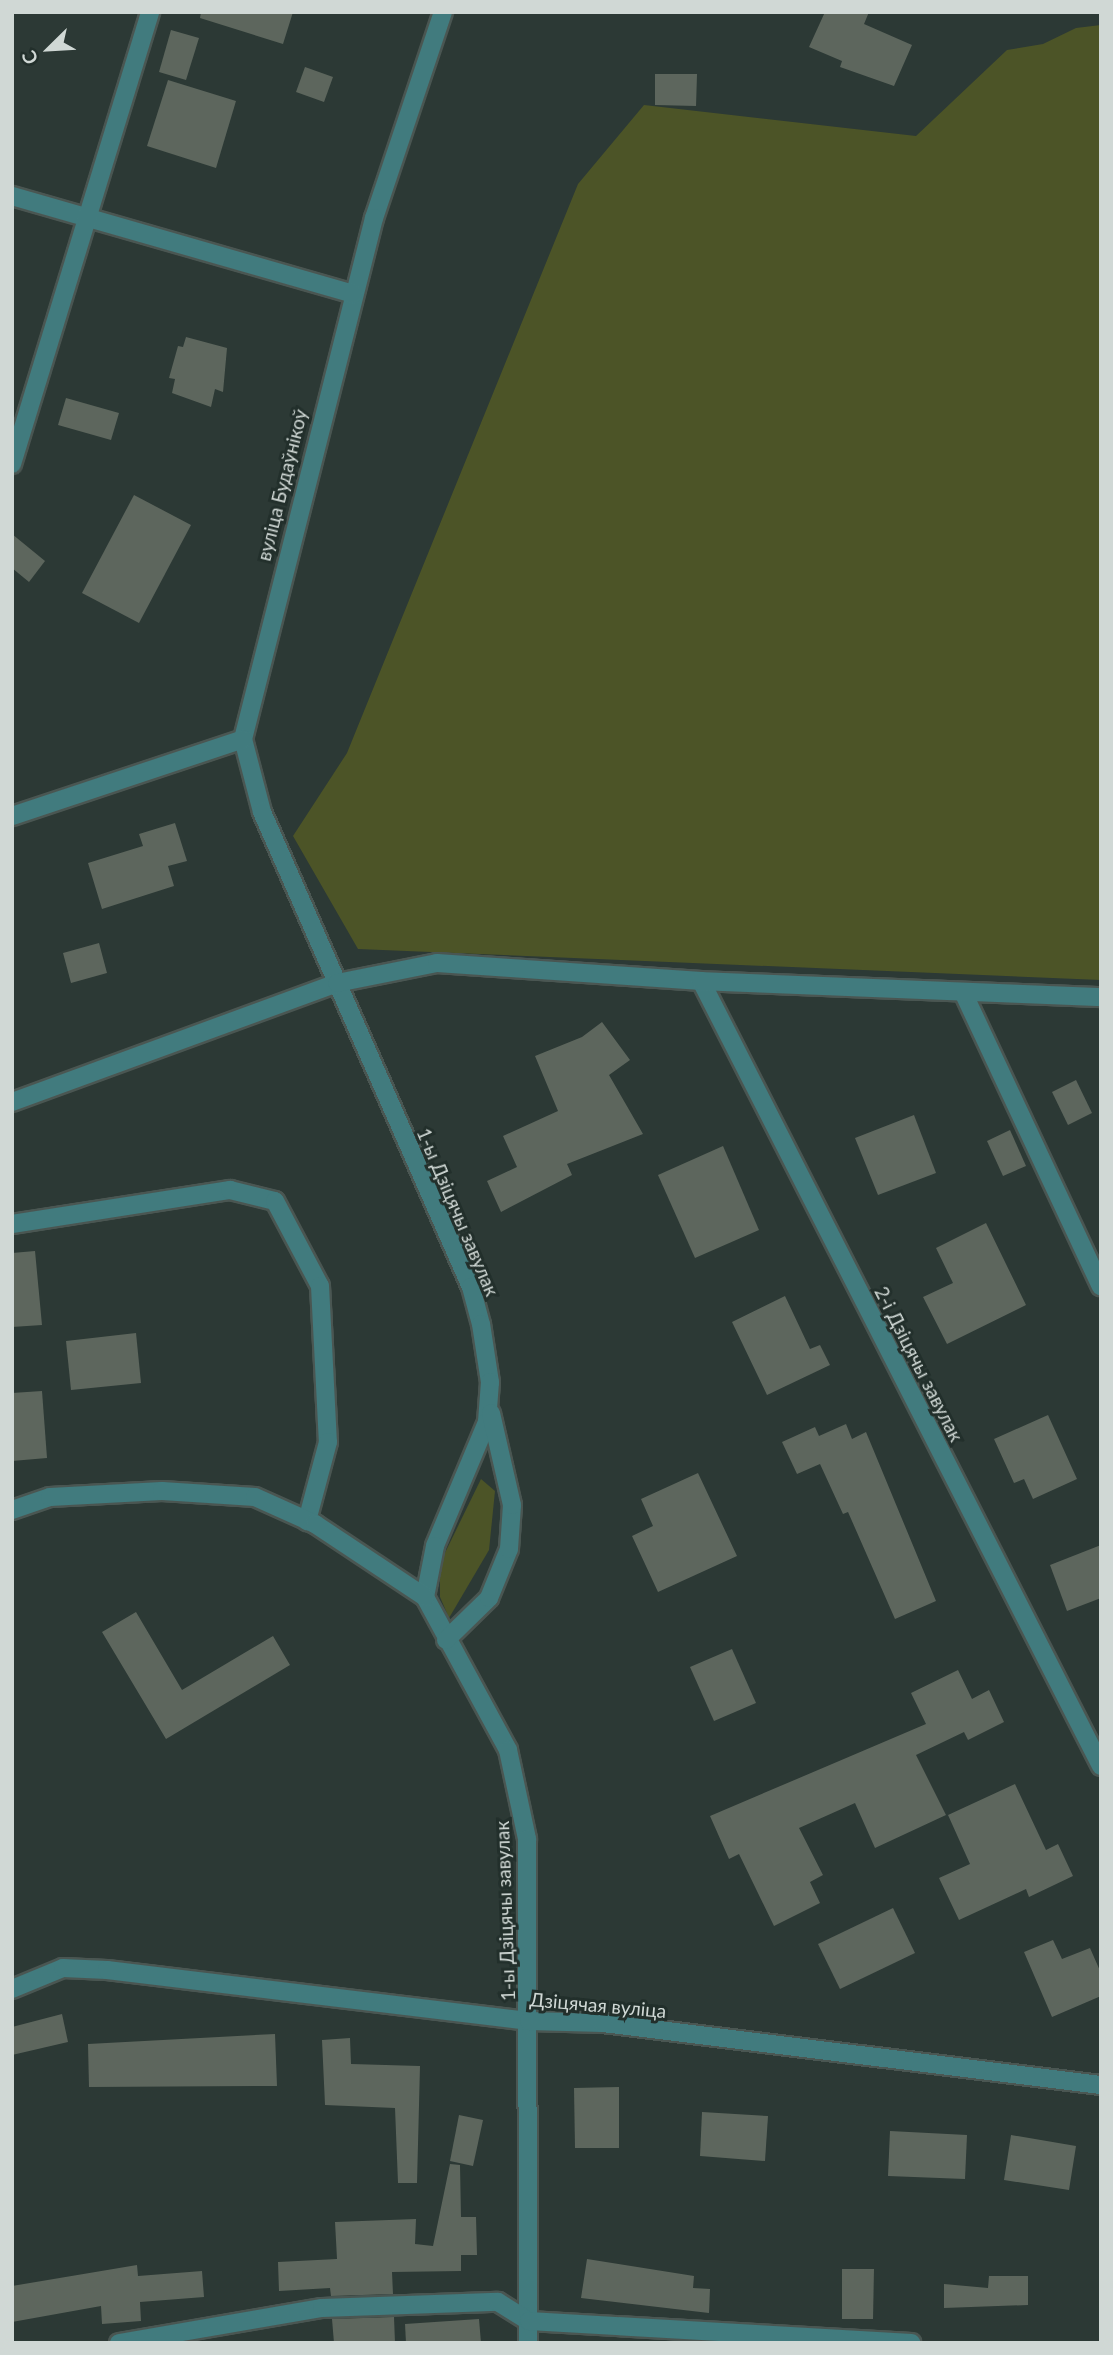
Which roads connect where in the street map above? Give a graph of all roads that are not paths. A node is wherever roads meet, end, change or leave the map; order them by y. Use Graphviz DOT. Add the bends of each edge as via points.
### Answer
graph roads {
  1 [pos="149,12"];
  2 [pos="443,12"];
  3 [pos="12,196"];
  4 [pos="88,218"];
  5 [pos="353,294"];
  6 [pos="12,464"];
  7 [pos="243,739"];
  8 [pos="12,816"];
  9 [pos="701,981"];
  10 [pos="337,983"];
  11 [pos="963,992"];
  12 [pos="1101,997"];
  13 [pos="12,1102"];
  14 [pos="12,1224"];
  15 [pos="1101,1286"];
  16 [pos="489,1403"];
  17 [pos="12,1510"];
  18 [pos="307,1521"];
  19 [pos="425,1597"];
  20 [pos="446,1640"];
  21 [pos="1101,1766"];
  22 [pos="12,1989"];
  23 [pos="529,2021"];
  24 [pos="1101,2085"];
  25 [pos="529,2321"];
  26 [pos="119,2343"];
  27 [pos="528,2343"];
  28 [pos="911,2343"];
  1 -- 4 [label="street"];
  2 -- 5 [label="street, вуліца Будаўнікоў"];
  3 -- 4 [label="street"];
  4 -- 5 [label="street"];
  4 -- 6 [label="street"];
  5 -- 7 [label="street, вуліца Будаўнікоў"];
  7 -- 8 [label="street"];
  7 -- 10 [label="street, 1-ы Дзіцячы завулак" via="262,812"];
  9 -- 10 [label="street" via="437,963"];
  9 -- 11 [label="street"];
  9 -- 21 [label="street, 2-і Дзіцячы завулак"];
  10 -- 13 [label="street"];
  10 -- 16 [label="street, 1-ы Дзіцячы завулак" via="471,1287 491,1382"];
  11 -- 12 [label="street"];
  11 -- 15 [label="street"];
  14 -- 18 [label="street" via="230,1190 275,1201 320,1286 328,1442"];
  16 -- 19 [label="street, 1-ы Дзіцячы завулак" via="477,1454 435,1546"];
  16 -- 20 [label="street" via="512,1505 509,1549 489,1598"];
  17 -- 18 [label="street" via="50,1497 162,1491 255,1497"];
  18 -- 19 [label="street"];
  19 -- 20 [label="street, 1-ы Дзіцячы завулак"];
  20 -- 23 [label="street, 1-ы Дзіцячы завулак" via="508,1749 519,1787 527,1839"];
  22 -- 23 [label="street, Дзіцячая вуліца" via="63,1968 107,1970"];
  23 -- 24 [label="street, Дзіцячая вуліца" via="603,2023"];
  23 -- 25 [label="street, 1-ы Дзіцячы завулак"];
  25 -- 26 [label="street" via="498,2302 322,2308"];
  25 -- 27 [label="street, 1-ы Дзіцячы завулак"];
  25 -- 28 [label="street"];
}
